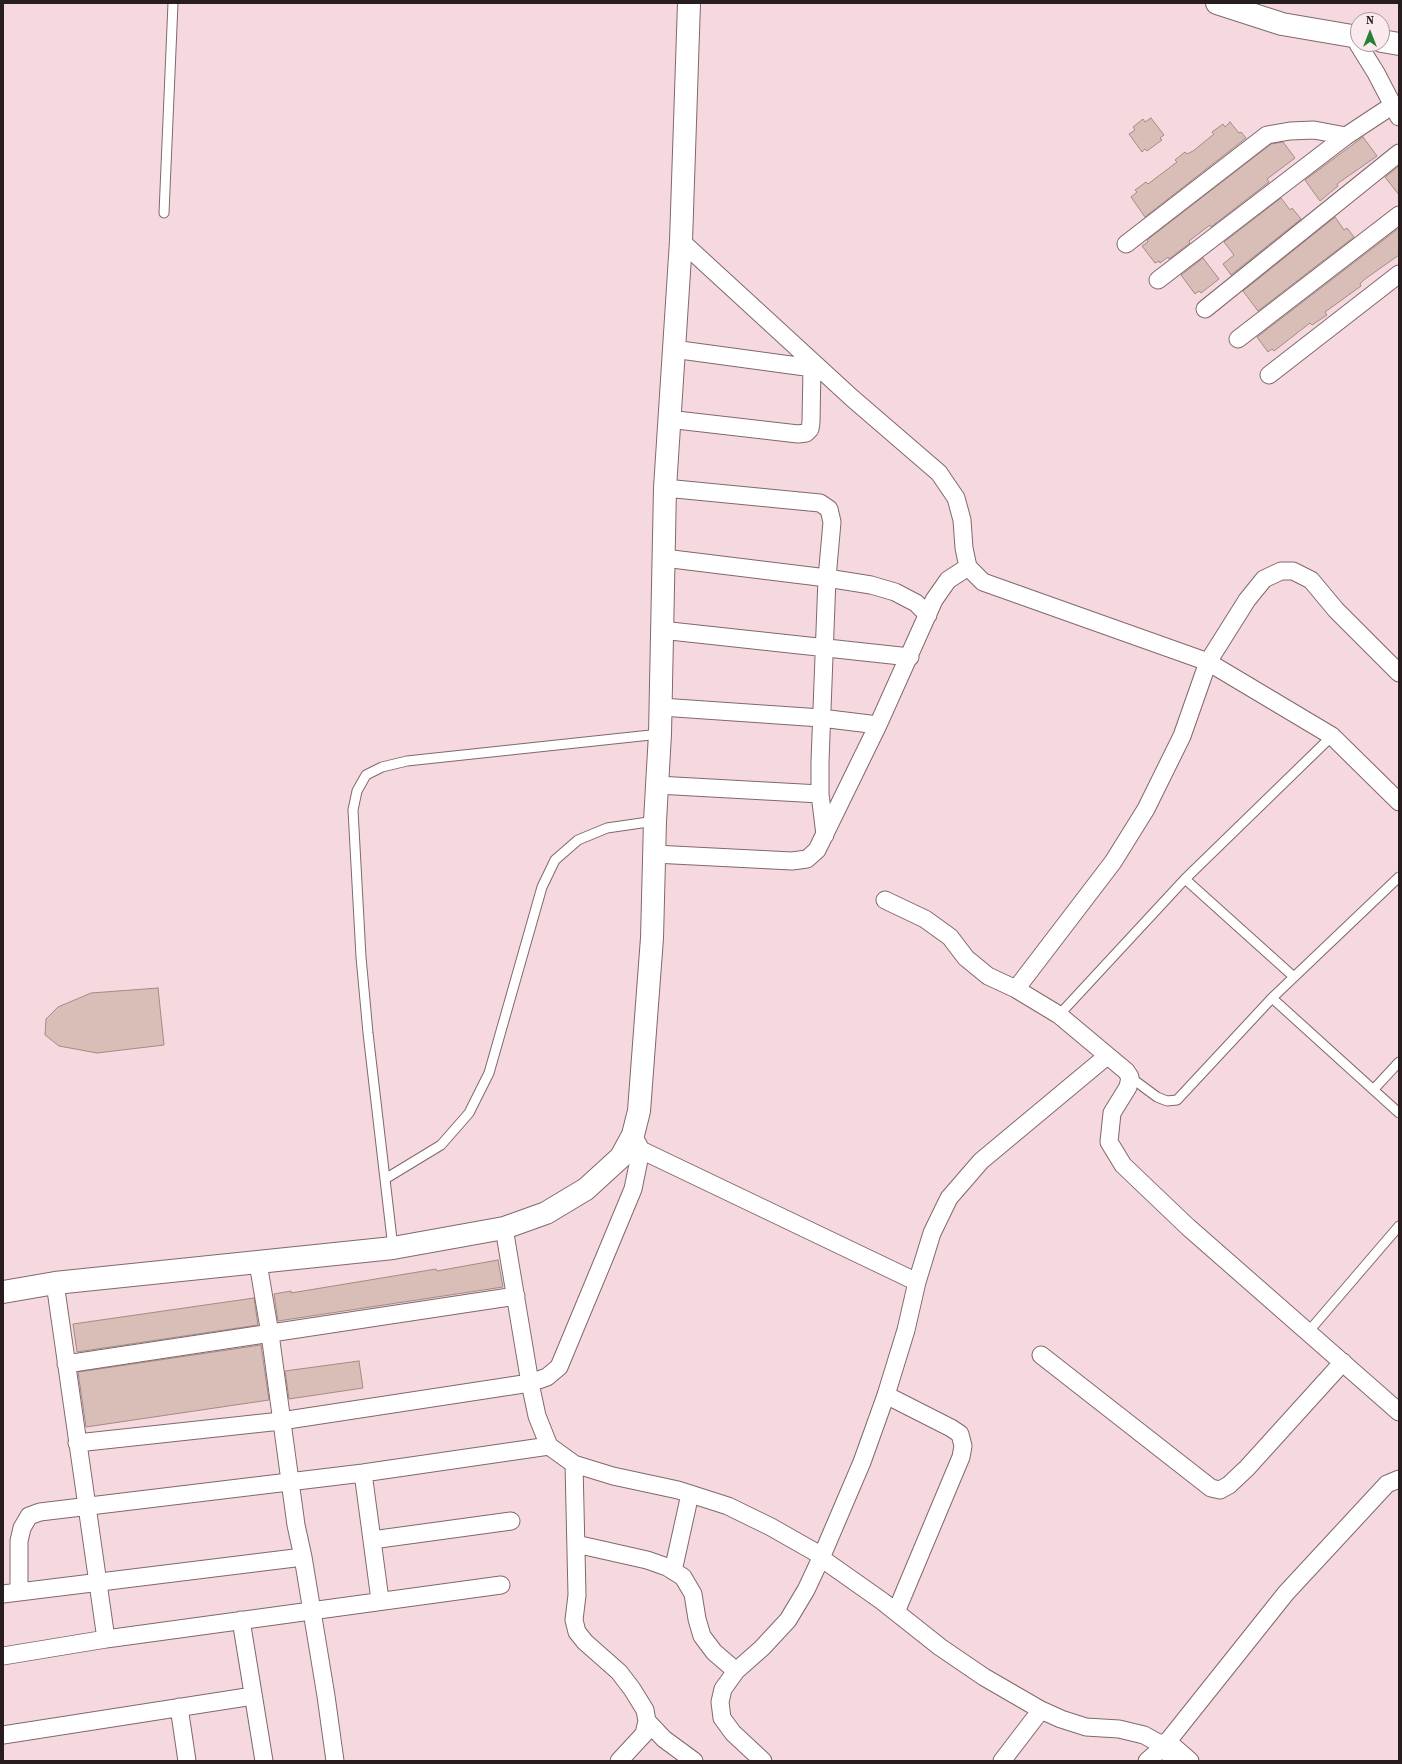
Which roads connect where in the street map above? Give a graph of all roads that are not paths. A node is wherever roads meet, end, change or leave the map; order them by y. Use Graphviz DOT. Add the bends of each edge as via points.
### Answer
graph roads {
  1 [pos="173,3"];
  2 [pos="689,3"];
  3 [pos="1217,3"];
  4 [pos="1350,39"];
  5 [pos="1364,52"];
  6 [pos="1396,111"];
  7 [pos="1346,136"];
  8 [pos="1399,154"];
  9 [pos="164,213"];
  10 [pos="1399,215"];
  11 [pos="681,241"];
  12 [pos="1126,244"];
  13 [pos="1399,274"];
  14 [pos="1158,280"];
  15 [pos="1205,309"];
  16 [pos="1238,339"];
  17 [pos="673,349"];
  18 [pos="816,369"];
  19 [pos="1269,375"];
  20 [pos="668,419"];
  21 [pos="665,488"];
  22 [pos="664,558"];
  23 [pos="968,567"];
  24 [pos="827,578"];
  25 [pos="928,615"];
  26 [pos="661,630"];
  27 [pos="825,648"];
  28 [pos="910,657"];
  29 [pos="1208,662"];
  30 [pos="1399,673"];
  31 [pos="661,707"];
  32 [pos="821,718"];
  33 [pos="878,725"];
  34 [pos="660,734"];
  35 [pos="1332,736"];
  36 [pos="657,785"];
  37 [pos="820,794"];
  38 [pos="1399,802"];
  39 [pos="655,821"];
  40 [pos="825,835"];
  41 [pos="654,854"];
  42 [pos="1399,876"];
  43 [pos="1185,879"];
  44 [pos="885,900"];
  45 [pos="1294,977"];
  46 [pos="1016,989"];
  47 [pos="1272,998"];
  48 [pos="1059,1015"];
  49 [pos="1107,1056"];
  50 [pos="1399,1062"];
  51 [pos="1130,1077"];
  52 [pos="1374,1089"];
  53 [pos="1399,1113"];
  54 [pos="637,1143"];
  55 [pos="385,1179"];
  56 [pos="1399,1226"];
  57 [pos="504,1228"];
  58 [pos="393,1248"];
  59 [pos="258,1263"];
  60 [pos="917,1282"];
  61 [pos="55,1284"];
  62 [pos="3,1292"];
  63 [pos="516,1296"];
  64 [pos="1309,1331"];
  65 [pos="270,1334"];
  66 [pos="1041,1354"];
  67 [pos="1344,1362"];
  68 [pos="66,1364"];
  69 [pos="530,1383"];
  70 [pos="886,1395"];
  71 [pos="1399,1412"];
  72 [pos="281,1421"];
  73 [pos="77,1443"];
  74 [pos="549,1446"];
  75 [pos="574,1464"];
  76 [pos="363,1474"];
  77 [pos="1399,1479"];
  78 [pos="290,1483"];
  79 [pos="690,1494"];
  80 [pos="86,1507"];
  81 [pos="511,1521"];
  82 [pos="372,1540"];
  83 [pos="576,1544"];
  84 [pos="303,1557"];
  85 [pos="821,1558"];
  86 [pos="673,1571"];
  87 [pos="97,1582"];
  88 [pos="500,1585"];
  89 [pos="11,1593"];
  90 [pos="380,1600"];
  91 [pos="311,1610"];
  92 [pos="896,1612"];
  93 [pos="240,1620"];
  94 [pos="106,1639"];
  95 [pos="3,1656"];
  96 [pos="736,1671"];
  97 [pos="253,1696"];
  98 [pos="179,1707"];
  99 [pos="1041,1710"];
  100 [pos="648,1721"];
  101 [pos="3,1735"];
  102 [pos="1165,1743"];
  103 [pos="261,1760"];
  104 [pos="187,1761"];
  105 [pos="335,1761"];
  106 [pos="619,1761"];
  107 [pos="694,1761"];
  108 [pos="763,1761"];
  109 [pos="1002,1761"];
  110 [pos="1147,1761"];
  111 [pos="1173,1761"];
  112 [pos="1190,1761"];
  1 -- 9 [label="lane"];
  2 -- 11 [label="street"];
  3 -- 4 [label="street" via="1282,24"];
  5 -- 6 [label="street"];
  6 -- 7 [label="street"];
  7 -- 12 [label="street" via="1314,130 1267,135"];
  7 -- 14 [label="street"];
  8 -- 15 [label="street"];
  10 -- 16 [label="street"];
  11 -- 17 [label="street"];
  11 -- 18 [label="street"];
  13 -- 19 [label="street"];
  17 -- 18 [label="street"];
  17 -- 20 [label="street"];
  18 -- 20 [label="street" via="810,429 806,432 798,434"];
  18 -- 23 [label="street" via="939,473 956,498 962,520"];
  20 -- 21 [label="street"];
  21 -- 22 [label="street"];
  21 -- 24 [label="street" via="820,503 829,509 832,522"];
  22 -- 24 [label="street"];
  22 -- 26 [label="street"];
  23 -- 25 [label="street" via="948,580 934,600"];
  23 -- 29 [label="street" via="983,582"];
  24 -- 25 [label="street" via="871,585 895,592 916,603"];
  24 -- 27 [label="street"];
  25 -- 28 [label="street"];
  26 -- 27 [label="street"];
  26 -- 31 [label="street"];
  27 -- 28 [label="street"];
  27 -- 32 [label="street"];
  28 -- 33 [label="street"];
  29 -- 30 [label="street" via="1247,600 1264,579 1281,570 1293,570 1311,580 1336,610"];
  29 -- 35 [label="street"];
  29 -- 46 [label="street" via="1182,736 1146,809 1113,862"];
  31 -- 32 [label="street"];
  31 -- 34 [label="street"];
  32 -- 33 [label="street"];
  32 -- 37 [label="street"];
  33 -- 40 [label="street"];
  34 -- 36 [label="street"];
  34 -- 55 [label="lane" via="407,761 382,767 366,775 357,791 353,810 361,957"];
  35 -- 38 [label="street"];
  35 -- 43 [label="lane"];
  36 -- 37 [label="street"];
  36 -- 39 [label="street"];
  37 -- 40 [label="street"];
  39 -- 41 [label="street"];
  39 -- 55 [label="lane" via="607,828 578,840 555,860 542,887 489,1073 469,1113 441,1145"];
  40 -- 41 [label="street" via="817,850 807,859 792,861"];
  41 -- 54 [label="street" via="652,938"];
  42 -- 45 [label="lane"];
  43 -- 45 [label="lane"];
  43 -- 48 [label="lane"];
  44 -- 46 [label="street" via="925,919 950,937 966,958 988,976"];
  45 -- 47 [label="lane"];
  46 -- 48 [label="street"];
  47 -- 51 [label="lane" via="1177,1100 1167,1102 1156,1097"];
  47 -- 52 [label="lane"];
  48 -- 49 [label="street"];
  49 -- 51 [label="street"];
  49 -- 60 [label="street" via="981,1161 949,1198 932,1233"];
  50 -- 52 [label="lane"];
  51 -- 64 [label="street" via="1128,1087 1112,1113 1109,1142 1123,1165 1188,1227"];
  52 -- 53 [label="lane"];
  54 -- 57 [label="street" via="586,1189 546,1213"];
  54 -- 60 [label="street"];
  54 -- 69 [label="street" via="634,1189 559,1367 547,1377"];
  55 -- 58 [label="lane"];
  56 -- 64 [label="lane"];
  57 -- 58 [label="street"];
  57 -- 63 [label="street"];
  58 -- 59 [label="street"];
  59 -- 61 [label="street"];
  59 -- 65 [label="street"];
  60 -- 70 [label="street" via="906,1330"];
  61 -- 62 [label="street"];
  61 -- 68 [label="street"];
  63 -- 65 [label="street"];
  63 -- 69 [label="street"];
  64 -- 67 [label="street"];
  65 -- 68 [label="street"];
  65 -- 72 [label="street"];
  66 -- 67 [label="street" via="1211,1488 1220,1490 1247,1468"];
  67 -- 71 [label="street"];
  68 -- 73 [label="street"];
  69 -- 72 [label="street"];
  69 -- 74 [label="street"];
  70 -- 85 [label="street" via="862,1462"];
  70 -- 92 [label="street" via="951,1428 960,1434 963,1446 962,1457"];
  72 -- 73 [label="street"];
  72 -- 78 [label="street"];
  73 -- 80 [label="street"];
  74 -- 75 [label="street"];
  74 -- 76 [label="street"];
  75 -- 79 [label="street"];
  75 -- 83 [label="street"];
  76 -- 78 [label="street"];
  76 -- 82 [label="street"];
  77 -- 102 [label="street" via="1387,1484 1286,1593"];
  78 -- 80 [label="street"];
  78 -- 84 [label="street"];
  79 -- 85 [label="street" via="728,1506 771,1527"];
  79 -- 86 [label="street"];
  80 -- 87 [label="street"];
  80 -- 89 [label="street" via="40,1512 29,1516 22,1528"];
  81 -- 82 [label="street"];
  82 -- 90 [label="street"];
  83 -- 86 [label="street" via="648,1560"];
  83 -- 100 [label="street" via="577,1595 574,1620 577,1632 619,1672 645,1710"];
  84 -- 87 [label="street"];
  84 -- 91 [label="street"];
  85 -- 92 [label="street"];
  85 -- 96 [label="street" via="788,1620"];
  86 -- 96 [label="street" via="683,1577 693,1594 702,1636 714,1652"];
  87 -- 89 [label="street"];
  87 -- 94 [label="street"];
  88 -- 90 [label="street"];
  90 -- 91 [label="street"];
  91 -- 93 [label="street"];
  91 -- 105 [label="street"];
  92 -- 99 [label="street" via="940,1647 984,1677"];
  93 -- 94 [label="street"];
  93 -- 97 [label="street"];
  94 -- 95 [label="street"];
  96 -- 108 [label="street" via="723,1689 720,1702 722,1718 733,1733"];
  97 -- 98 [label="street"];
  97 -- 103 [label="street"];
  98 -- 101 [label="street"];
  98 -- 104 [label="street"];
  99 -- 102 [label="street" via="1086,1727 1144,1734"];
  99 -- 109 [label="street"];
  100 -- 106 [label="street" via="644,1734"];
  100 -- 107 [label="street" via="664,1739"];
  102 -- 110 [label="street"];
  102 -- 111 [label="street"];
  102 -- 112 [label="street"];
}
